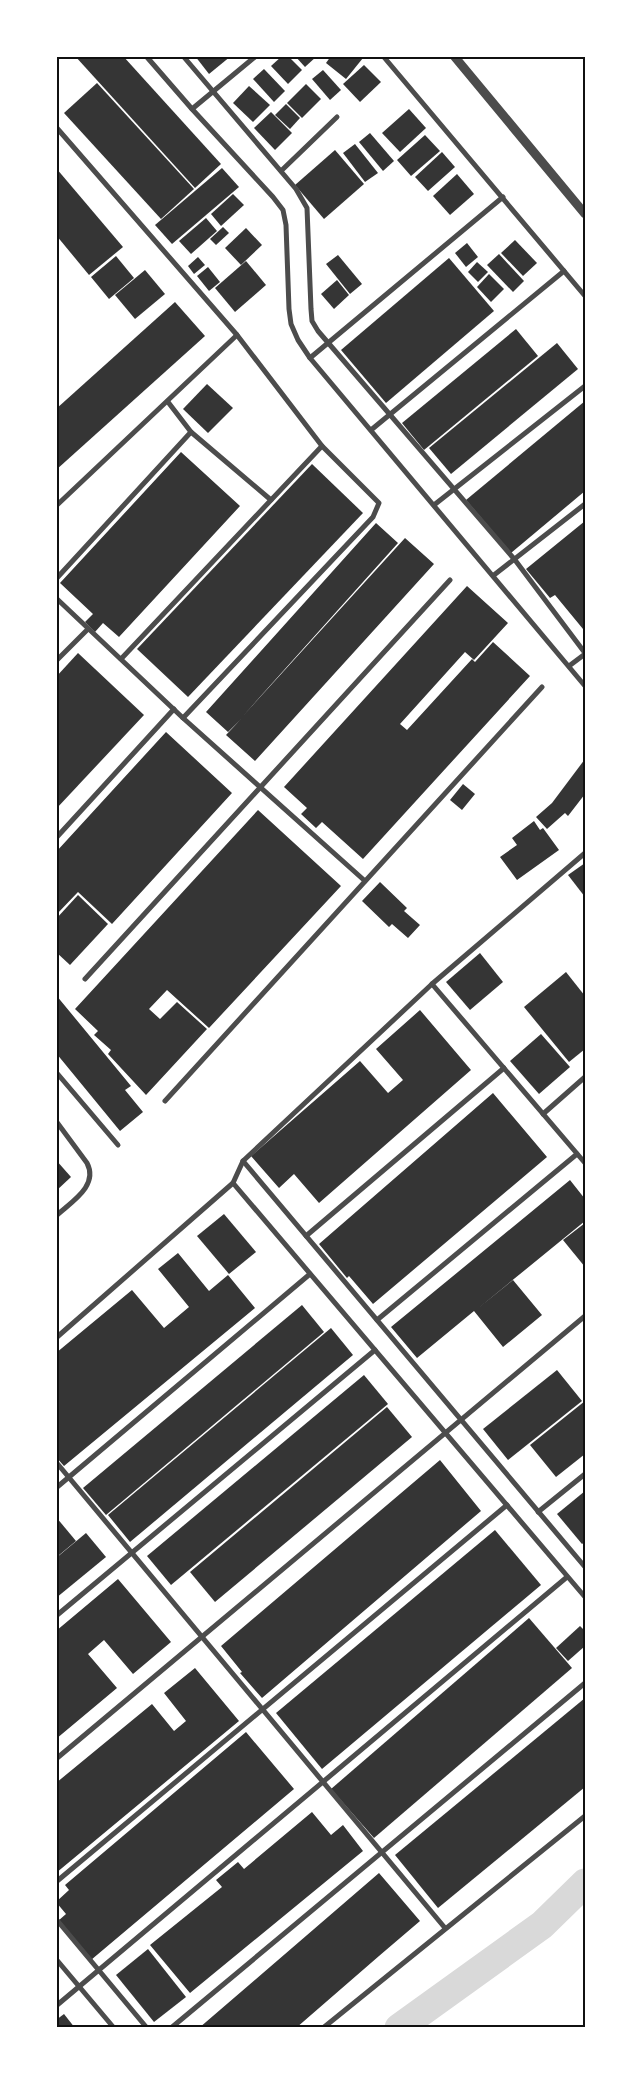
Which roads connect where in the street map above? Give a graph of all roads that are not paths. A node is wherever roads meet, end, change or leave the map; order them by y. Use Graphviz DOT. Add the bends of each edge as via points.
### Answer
graph roads {
  1 [pos="146,56"];
  2 [pos="182,56"];
  3 [pos="256,56"];
  4 [pos="383,56"];
  5 [pos="454,56"];
  6 [pos="213,92"];
  7 [pos="192,109"];
  8 [pos="337,118"];
  9 [pos="56,127"];
  10 [pos="280,171"];
  11 [pos="503,197"];
  12 [pos="585,214"];
  13 [pos="564,271"];
  14 [pos="585,296"];
  15 [pos="237,335"];
  16 [pos="327,343"];
  17 [pos="310,358"];
  18 [pos="585,386"];
  19 [pos="168,402"];
  20 [pos="390,416"];
  21 [pos="371,430"];
  22 [pos="191,432"];
  23 [pos="322,446"];
  24 [pos="454,490"];
  25 [pos="271,500"];
  26 [pos="585,504"];
  27 [pos="434,505"];
  28 [pos="56,506"];
  29 [pos="515,560"];
  30 [pos="494,575"];
  31 [pos="56,579"];
  32 [pos="450,580"];
  33 [pos="56,598"];
  34 [pos="88,629"];
  35 [pos="585,654"];
  36 [pos="121,660"];
  37 [pos="56,661"];
  38 [pos="569,666"];
  39 [pos="585,686"];
  40 [pos="542,687"];
  41 [pos="174,709"];
  42 [pos="184,718"];
  43 [pos="260,788"];
  44 [pos="56,838"];
  45 [pos="585,852"];
  46 [pos="365,881"];
  47 [pos="85,979"];
  48 [pos="432,984"];
  49 [pos="504,1068"];
  50 [pos="56,1072"];
  51 [pos="585,1077"];
  52 [pos="165,1101"];
  53 [pos="543,1114"];
  54 [pos="56,1121"];
  55 [pos="118,1145"];
  56 [pos="577,1154"];
  57 [pos="243,1161"];
  58 [pos="585,1163"];
  59 [pos="233,1183"];
  60 [pos="56,1216"];
  61 [pos="306,1236"];
  62 [pos="310,1274"];
  63 [pos="585,1316"];
  64 [pos="377,1320"];
  65 [pos="56,1338"];
  66 [pos="374,1350"];
  67 [pos="461,1420"];
  68 [pos="446,1434"];
  69 [pos="56,1462"];
  70 [pos="585,1474"];
  71 [pos="69,1477"];
  72 [pos="56,1488"];
  73 [pos="507,1505"];
  74 [pos="538,1512"];
  75 [pos="132,1553"];
  76 [pos="585,1567"];
  77 [pos="567,1577"];
  78 [pos="585,1597"];
  79 [pos="56,1616"];
  80 [pos="202,1637"];
  81 [pos="585,1683"];
  82 [pos="263,1709"];
  83 [pos="56,1758"];
  84 [pos="323,1782"];
  85 [pos="585,1816"];
  86 [pos="381,1851"];
  87 [pos="56,1882"];
  88 [pos="56,1919"];
  89 [pos="445,1928"];
  90 [pos="56,1959"];
  91 [pos="98,1971"];
  92 [pos="80,1986"];
  93 [pos="56,2006"];
  94 [pos="114,2028"];
  95 [pos="148,2028"];
  96 [pos="171,2028"];
  97 [pos="322,2028"];
  1 -- 7 [label="street"];
  2 -- 6 [label="street"];
  3 -- 6 [label="street"];
  4 -- 11 [label="street"];
  5 -- 12 [label="street"];
  6 -- 7 [label="street"];
  6 -- 10 [label="street"];
  7 -- 17 [label="street" via="282,210 286,225 291,324"];
  8 -- 10 [label="street"];
  9 -- 15 [label="street"];
  10 -- 16 [label="street" via="306,205 312,321"];
  11 -- 13 [label="street"];
  11 -- 16 [label="street"];
  13 -- 14 [label="street"];
  13 -- 20 [label="street"];
  15 -- 19 [label="street"];
  15 -- 23 [label="street"];
  16 -- 17 [label="street"];
  16 -- 20 [label="street"];
  17 -- 21 [label="street"];
  18 -- 24 [label="street"];
  19 -- 22 [label="street"];
  19 -- 28 [label="street"];
  20 -- 21 [label="street"];
  20 -- 24 [label="street"];
  21 -- 27 [label="street"];
  22 -- 25 [label="street"];
  22 -- 31 [label="street"];
  23 -- 25 [label="street"];
  23 -- 42 [label="street" via="378,502 378,509"];
  24 -- 27 [label="street"];
  24 -- 29 [label="street"];
  25 -- 36 [label="street"];
  26 -- 29 [label="street"];
  27 -- 30 [label="street"];
  29 -- 30 [label="street"];
  29 -- 35 [label="street"];
  30 -- 38 [label="street"];
  32 -- 43 [label="street"];
  33 -- 34 [label="street"];
  34 -- 36 [label="street"];
  34 -- 37 [label="street"];
  35 -- 38 [label="street"];
  36 -- 41 [label="street"];
  38 -- 39 [label="street"];
  40 -- 46 [label="street"];
  41 -- 42 [label="street"];
  41 -- 44 [label="street"];
  42 -- 43 [label="street"];
  43 -- 46 [label="street"];
  43 -- 47 [label="street"];
  45 -- 48 [label="street"];
  46 -- 52 [label="street"];
  48 -- 49 [label="street"];
  48 -- 57 [label="street"];
  49 -- 53 [label="street"];
  49 -- 61 [label="street"];
  50 -- 55 [label="street"];
  51 -- 53 [label="street"];
  53 -- 56 [label="street"];
  54 -- 60 [label="street" via="91,1170 84,1190"];
  56 -- 58 [label="street"];
  56 -- 64 [label="street"];
  57 -- 59 [label="street"];
  57 -- 61 [label="street"];
  59 -- 62 [label="street"];
  59 -- 65 [label="street"];
  61 -- 64 [label="street"];
  62 -- 66 [label="street"];
  62 -- 71 [label="street"];
  63 -- 67 [label="street"];
  64 -- 67 [label="street"];
  66 -- 68 [label="street"];
  66 -- 75 [label="street"];
  67 -- 68 [label="street"];
  67 -- 74 [label="street"];
  68 -- 73 [label="street"];
  68 -- 80 [label="street"];
  69 -- 71 [label="street"];
  70 -- 74 [label="street"];
  71 -- 72 [label="street"];
  71 -- 75 [label="street"];
  73 -- 77 [label="street"];
  73 -- 82 [label="street"];
  74 -- 76 [label="street"];
  75 -- 79 [label="street"];
  75 -- 80 [label="street"];
  77 -- 78 [label="street"];
  77 -- 84 [label="street"];
  80 -- 82 [label="street"];
  80 -- 83 [label="street"];
  81 -- 86 [label="street"];
  82 -- 84 [label="street"];
  82 -- 87 [label="street"];
  84 -- 86 [label="street"];
  84 -- 91 [label="street"];
  85 -- 89 [label="street"];
  86 -- 89 [label="street"];
  86 -- 96 [label="street"];
  88 -- 91 [label="street"];
  89 -- 97 [label="street"];
  90 -- 92 [label="street"];
  91 -- 92 [label="street"];
  91 -- 95 [label="street"];
  92 -- 93 [label="street"];
  92 -- 94 [label="street"];
}
